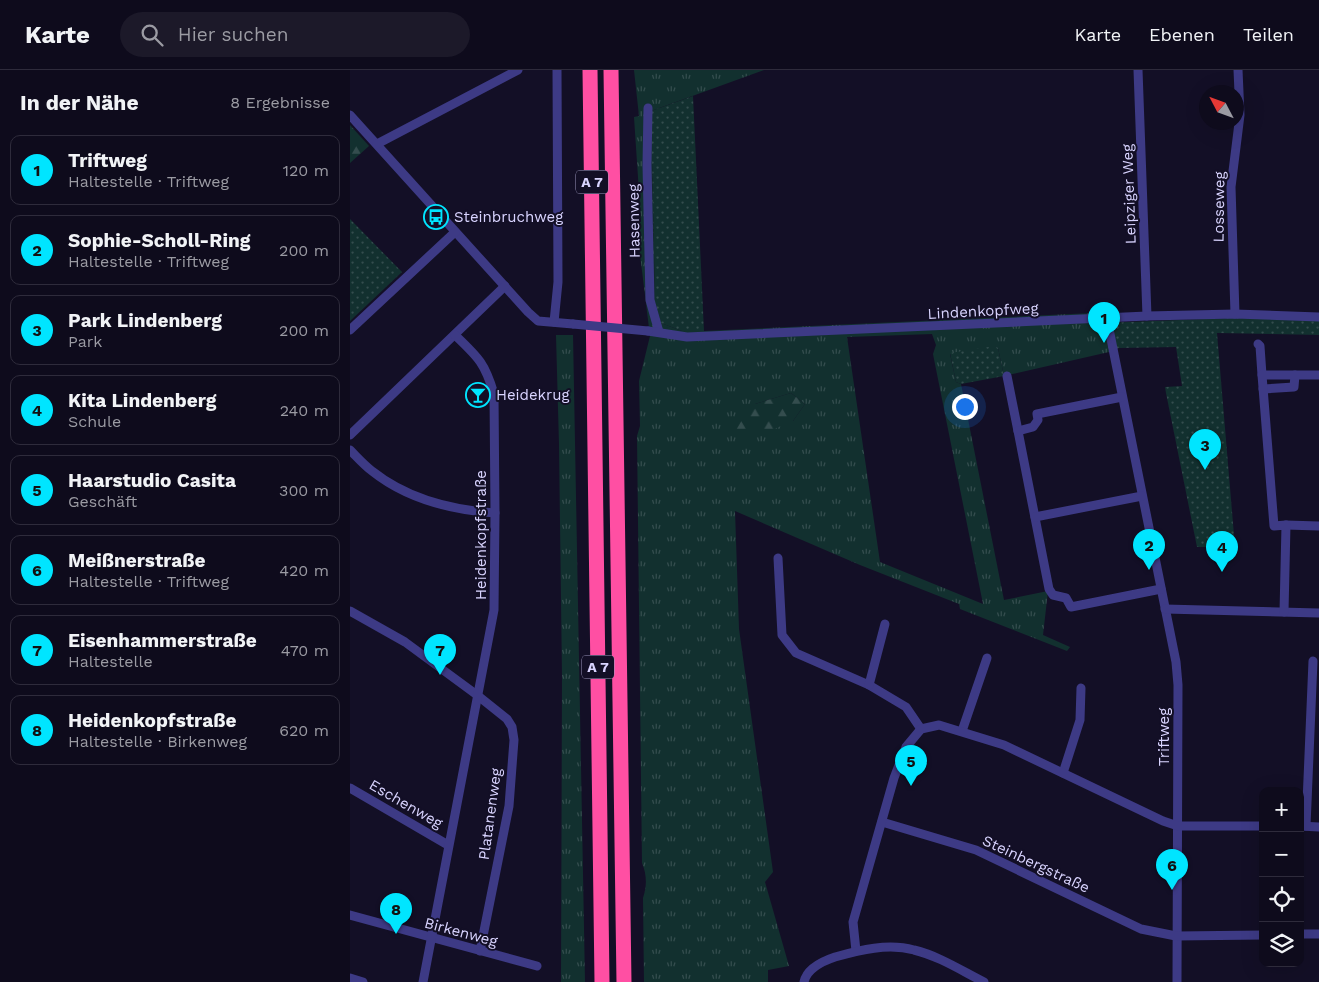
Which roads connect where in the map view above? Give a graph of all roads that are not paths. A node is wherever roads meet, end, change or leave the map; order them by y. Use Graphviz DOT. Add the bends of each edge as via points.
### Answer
graph roads {
  1 [pos="518,70"];
  2 [pos="557,70"];
  3 [pos="590,70"];
  4 [pos="611,70"];
  5 [pos="1138,70"];
  6 [pos="1238,70"];
  7 [pos="648,108"];
  8 [pos="350,115"];
  9 [pos="377,144"];
  10 [pos="455,232"];
  11 [pos="504,286"];
  12 [pos="1235,314"];
  13 [pos="1147,316"];
  14 [pos="1319,317"];
  15 [pos="1107,318"];
  16 [pos="554,322"];
  17 [pos="350,330"];
  18 [pos="659,332"];
  19 [pos="455,335"];
  20 [pos="1258,344"];
  21 [pos="1262,375"];
  22 [pos="1295,375"];
  23 [pos="1007,376"];
  24 [pos="1319,376"];
  25 [pos="1263,389"];
  26 [pos="1122,397"];
  27 [pos="1018,431"];
  28 [pos="350,435"];
  29 [pos="350,450"];
  30 [pos="1142,496"];
  31 [pos="495,513"];
  32 [pos="1035,517"];
  33 [pos="1286,525"];
  34 [pos="1319,526"];
  35 [pos="778,558"];
  36 [pos="1161,589"];
  37 [pos="1165,609"];
  38 [pos="350,611"];
  39 [pos="1284,612"];
  40 [pos="1319,613"];
  41 [pos="885,624"];
  42 [pos="987,658"];
  43 [pos="1313,661"];
  44 [pos="869,685"];
  45 [pos="1081,688"];
  46 [pos="477,695"];
  47 [pos="1315,703"];
  48 [pos="921,729"];
  49 [pos="962,731"];
  50 [pos="1063,772"];
  51 [pos="350,788"];
  52 [pos="1304,816"];
  53 [pos="882,822"];
  54 [pos="1178,826"];
  55 [pos="1259,826"];
  56 [pos="1304,826"];
  57 [pos="1319,827"];
  58 [pos="448,845"];
  59 [pos="350,915"];
  60 [pos="1304,934"];
  61 [pos="1319,934"];
  62 [pos="1259,935"];
  63 [pos="1176,936"];
  64 [pos="431,938"];
  65 [pos="480,951"];
  66 [pos="856,951"];
  67 [pos="537,966"];
  68 [pos="350,978"];
  69 [pos="363,982"];
  70 [pos="423,982"];
  71 [pos="602,982"];
  72 [pos="624,982"];
  73 [pos="804,982"];
  74 [pos="984,982"];
  75 [pos="1177,982"];
  1 -- 9 [label="street"];
  2 -- 16 [label="street" via="558,282"];
  3 -- 71 [label="highway, A 7"];
  4 -- 72 [label="highway, A 7"];
  5 -- 13 [label="street, Leipziger Weg"];
  6 -- 12 [label="street, Losseweg" via="1240,115 1231,187"];
  7 -- 18 [label="street, Hasenweg" via="650,300"];
  8 -- 9 [label="street"];
  9 -- 10 [label="street"];
  10 -- 11 [label="street"];
  10 -- 17 [label="street"];
  11 -- 16 [label="street" via="538,321"];
  11 -- 19 [label="street"];
  12 -- 13 [label="street, Lindenkopfweg"];
  12 -- 14 [label="street, Lindenkopfweg"];
  13 -- 15 [label="street, Lindenkopfweg"];
  15 -- 18 [label="street, Lindenkopfweg" via="687,337"];
  15 -- 26 [label="street, Triftweg"];
  16 -- 18 [label="street, Lindenkopfweg, bridge"];
  19 -- 28 [label="street"];
  19 -- 31 [label="street, Heidenkopfstraße" via="480,359 494,394"];
  20 -- 21 [label="street"];
  21 -- 22 [label="street"];
  21 -- 25 [label="street"];
  22 -- 24 [label="street"];
  22 -- 25 [label="street" via="1294,387"];
  23 -- 27 [label="street"];
  25 -- 33 [label="street" via="1274,526"];
  26 -- 27 [label="street" via="1037,414 1035,425"];
  26 -- 30 [label="street, Triftweg"];
  27 -- 32 [label="street"];
  29 -- 31 [label="street" via="373,471 407,493 461,510"];
  30 -- 32 [label="street"];
  30 -- 36 [label="street, Triftweg"];
  31 -- 46 [label="street, Heidenkopfstraße" via="494,610"];
  32 -- 36 [label="street" via="1051,592 1066,598 1070,606"];
  33 -- 34 [label="street"];
  33 -- 39 [label="street"];
  35 -- 44 [label="street" via="782,635 791,648"];
  36 -- 37 [label="street, Triftweg"];
  37 -- 39 [label="street"];
  37 -- 54 [label="street, Triftweg" via="1178,685"];
  38 -- 46 [label="street, Platanenweg" via="405,642"];
  39 -- 40 [label="street"];
  41 -- 44 [label="street"];
  42 -- 49 [label="street"];
  43 -- 47 [label="street"];
  44 -- 48 [label="street" via="906,707"];
  45 -- 50 [label="street" via="1080,720"];
  46 -- 58 [label="street, Heidenkopfstraße"];
  46 -- 65 [label="street, Platanenweg" via="507,719 514,740 509,806"];
  47 -- 52 [label="street"];
  48 -- 49 [label="street" via="938,725"];
  48 -- 53 [label="street" via="906,746"];
  49 -- 50 [label="street" via="1004,745"];
  50 -- 54 [label="street"];
  51 -- 58 [label="street, Eschenweg"];
  53 -- 63 [label="street, Steinbergstraße" via="976,850 1141,929"];
  53 -- 66 [label="street" via="853,922"];
  54 -- 55 [label="street"];
  54 -- 63 [label="street, Triftweg"];
  56 -- 57 [label="street"];
  58 -- 64 [label="street, Heidenkopfstraße"];
  59 -- 64 [label="street, Birkenweg"];
  60 -- 61 [label="street"];
  62 -- 63 [label="street, Steinbergstraße"];
  63 -- 75 [label="street, Triftweg"];
  64 -- 65 [label="street, Birkenweg"];
  64 -- 70 [label="street, Heidenkopfstraße"];
  65 -- 67 [label="street, Birkenweg"];
  66 -- 73 [label="street" via="816,965"];
  66 -- 74 [label="street" via="896,947 914,950"];
  68 -- 69 [label="street"];
}
